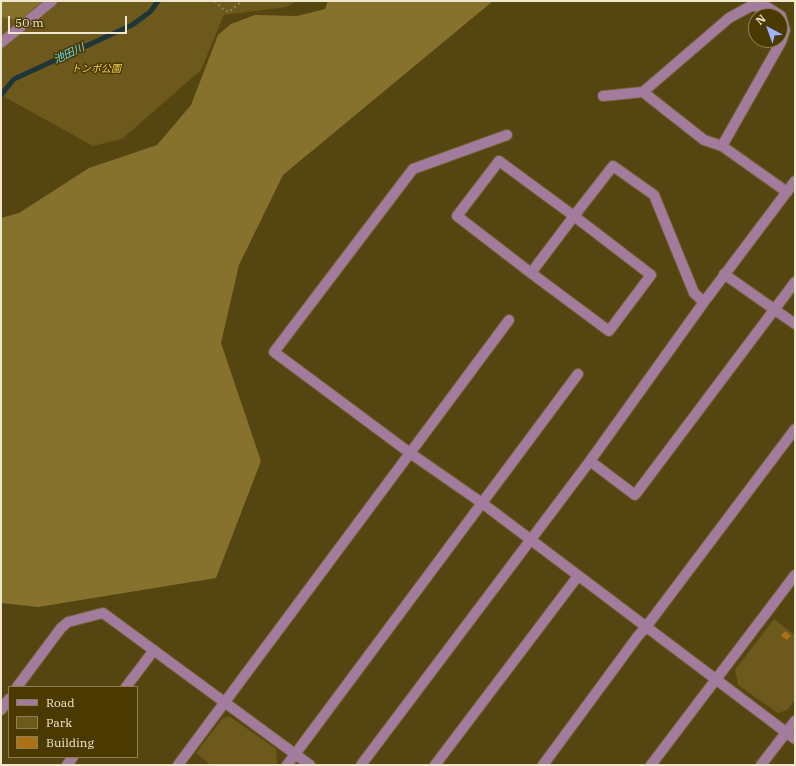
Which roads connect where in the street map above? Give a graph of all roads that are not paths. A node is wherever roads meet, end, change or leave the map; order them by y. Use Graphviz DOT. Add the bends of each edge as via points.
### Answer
graph roads {
  1 [pos="52,1"];
  2 [pos="1,43"];
  3 [pos="643,92"];
  4 [pos="603,96"];
  5 [pos="507,135"];
  6 [pos="722,146"];
  7 [pos="795,181"];
  8 [pos="787,192"];
  9 [pos="574,216"];
  10 [pos="532,273"];
  11 [pos="724,274"];
  12 [pos="795,282"];
  13 [pos="704,302"];
  14 [pos="774,309"];
  15 [pos="509,320"];
  16 [pos="795,324"];
  17 [pos="578,374"];
  18 [pos="795,429"];
  19 [pos="410,453"];
  20 [pos="590,461"];
  21 [pos="482,503"];
  22 [pos="530,540"];
  23 [pos="795,575"];
  24 [pos="578,576"];
  25 [pos="646,627"];
  26 [pos="154,650"];
  27 [pos="716,680"];
  28 [pos="18,686"];
  29 [pos="127,686"];
  30 [pos="8,700"];
  31 [pos="225,702"];
  32 [pos="1,710"];
  33 [pos="795,720"];
  34 [pos="786,732"];
  35 [pos="795,739"];
  36 [pos="295,754"];
  37 [pos="178,765"];
  38 [pos="287,765"];
  39 [pos="310,765"];
  40 [pos="361,765"];
  41 [pos="435,765"];
  42 [pos="543,765"];
  43 [pos="651,765"];
  44 [pos="761,765"];
  1 -- 2 [label="street"];
  3 -- 4 [label="street"];
  3 -- 6 [label="street" via="704,140"];
  3 -- 6 [label="street" via="728,18 752,6 767,7 781,16 786,30 781,42"];
  5 -- 19 [label="street" via="412,169 274,352"];
  6 -- 8 [label="street"];
  7 -- 8 [label="street"];
  8 -- 11 [label="street"];
  9 -- 10 [label="street"];
  9 -- 10 [label="street" via="499,160 457,216"];
  9 -- 10 [label="street" via="651,274 609,331"];
  9 -- 13 [label="street" via="613,166 654,195 694,293"];
  11 -- 13 [label="street"];
  11 -- 14 [label="street"];
  12 -- 14 [label="street"];
  13 -- 20 [label="street"];
  14 -- 16 [label="street"];
  14 -- 20 [label="street" via="635,495"];
  15 -- 19 [label="street"];
  17 -- 21 [label="street"];
  18 -- 25 [label="street"];
  19 -- 21 [label="street"];
  19 -- 31 [label="street"];
  20 -- 22 [label="street"];
  21 -- 22 [label="street"];
  21 -- 36 [label="street"];
  22 -- 24 [label="street"];
  22 -- 40 [label="street"];
  23 -- 27 [label="street"];
  24 -- 25 [label="street"];
  24 -- 41 [label="street"];
  25 -- 27 [label="street"];
  25 -- 42 [label="street"];
  26 -- 28 [label="street" via="103,612 68,622 61,628"];
  26 -- 29 [label="street"];
  26 -- 31 [label="street"];
  27 -- 34 [label="street"];
  27 -- 43 [label="street"];
  30 -- 32 [label="street"];
  31 -- 36 [label="street"];
  31 -- 37 [label="street"];
  33 -- 34 [label="street"];
  34 -- 35 [label="street"];
  34 -- 44 [label="street"];
  36 -- 38 [label="street"];
  36 -- 39 [label="street"];
}
